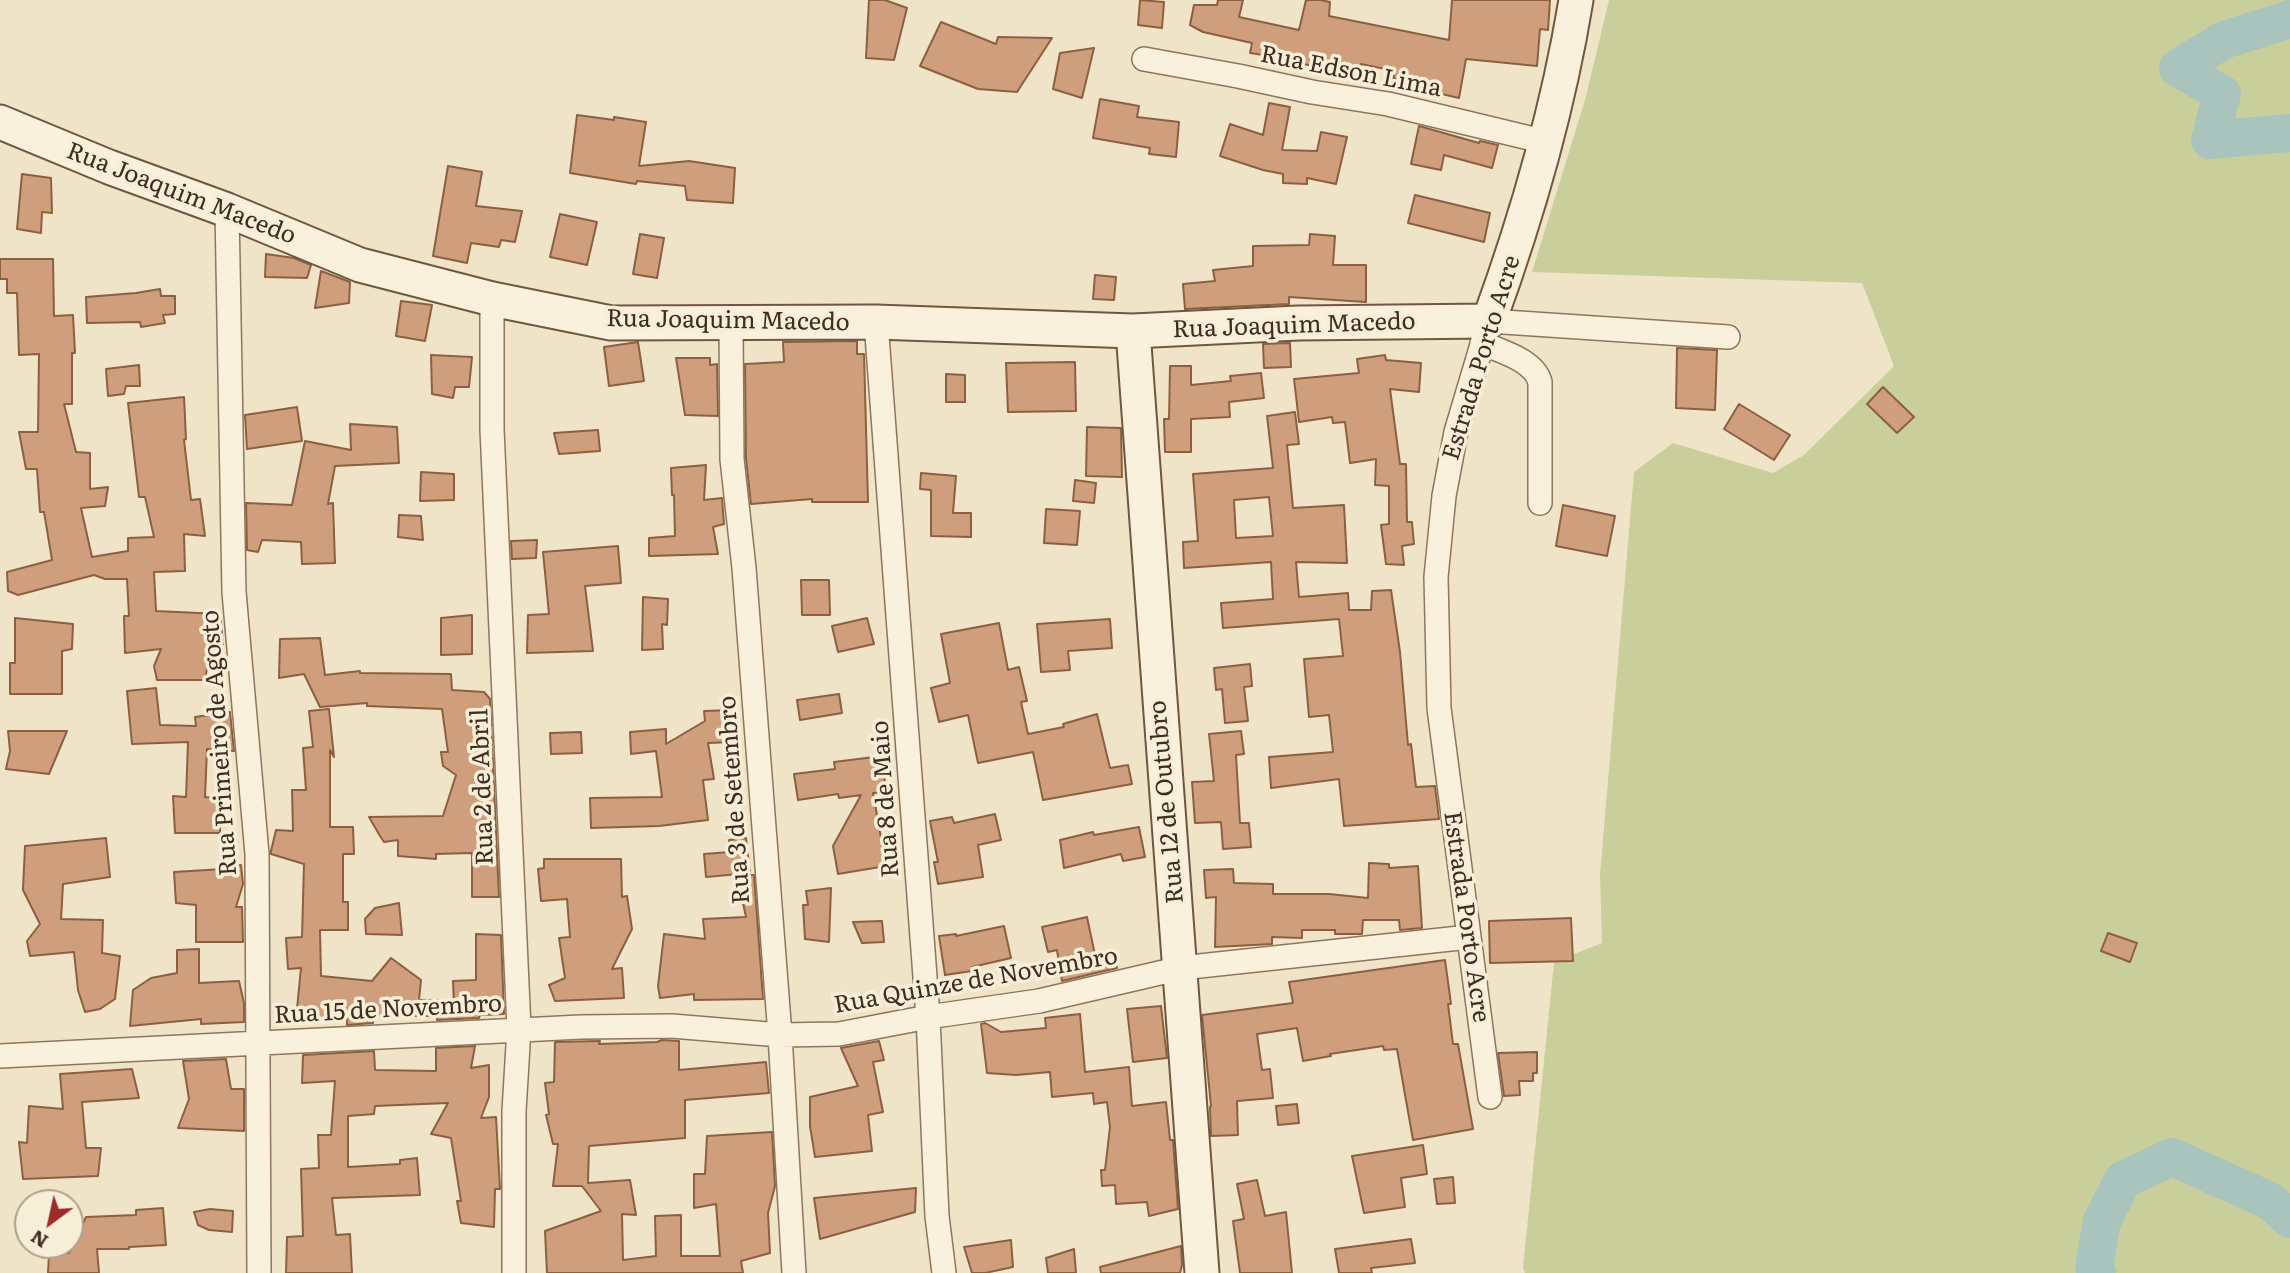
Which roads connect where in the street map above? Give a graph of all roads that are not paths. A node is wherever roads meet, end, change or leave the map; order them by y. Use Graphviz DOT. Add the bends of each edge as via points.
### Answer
graph roads {
  1 [pos="1576,0"];
  2 [pos="1143,59"];
  3 [pos="0,122"];
  4 [pos="1546,142"];
  5 [pos="227,210"];
  6 [pos="492,299"];
  7 [pos="731,322"];
  8 [pos="876,322"];
  9 [pos="1133,331"];
  10 [pos="1486,332"];
  11 [pos="1728,337"];
  12 [pos="1541,503"];
  13 [pos="1469,937"];
  14 [pos="1181,968"];
  15 [pos="928,1017"];
  16 [pos="519,1029"];
  17 [pos="780,1035"];
  18 [pos="258,1044"];
  19 [pos="0,1056"];
  20 [pos="1490,1097"];
  21 [pos="259,1273"];
  22 [pos="514,1273"];
  23 [pos="794,1273"];
  24 [pos="944,1273"];
  25 [pos="1202,1273"];
  1 -- 4 [label="street, Estrada Porto Acre"];
  2 -- 4 [label="street, Rua Edson Lima" via="1388,104"];
  3 -- 5 [label="street, Rua Joaquim Macedo"];
  4 -- 10 [label="street, Estrada Porto Acre"];
  5 -- 6 [label="street, Rua Joaquim Macedo" via="360,265"];
  5 -- 18 [label="street, Rua Primeiro de Agosto" via="234,592 257,854"];
  6 -- 7 [label="street, Rua Joaquim Macedo" via="611,323"];
  6 -- 16 [label="street, Rua 2 de Abril" via="492,429"];
  7 -- 8 [label="street, Rua Joaquim Macedo"];
  7 -- 17 [label="street, Rua 3 de Setembro" via="732,459"];
  8 -- 9 [label="street, Rua Joaquim Macedo"];
  8 -- 15 [label="street, Rua 8 de Maio"];
  9 -- 10 [label="street, Rua Joaquim Macedo" via="1298,323"];
  9 -- 14 [label="street, Rua 12 de Outubro"];
  10 -- 11 [label="street"];
  10 -- 12 [label="street" via="1538,373"];
  10 -- 13 [label="street, Estrada Porto Acre" via="1456,432 1436,577 1439,708"];
  13 -- 14 [label="street, Rua Quinze de Novembro"];
  13 -- 20 [label="street, Estrada Porto Acre"];
  14 -- 15 [label="street, Rua Quinze de Novembro" via="1039,1001"];
  14 -- 25 [label="street, Rua 12 de Outubro"];
  15 -- 17 [label="street, Rua Quinze de Novembro" via="839,1034"];
  15 -- 24 [label="street, Rua 8 de Maio"];
  16 -- 17 [label="street, Rua 15 de Novembro" via="672,1026"];
  16 -- 18 [label="street, Rua 15 de Novembro"];
  16 -- 22 [label="street, Rua 2 de Abril"];
  17 -- 23 [label="street, Rua 3 de Setembro"];
  18 -- 19 [label="street, Rua 15 de Novembro"];
  18 -- 21 [label="street, Rua Primeiro de Agosto"];
}
